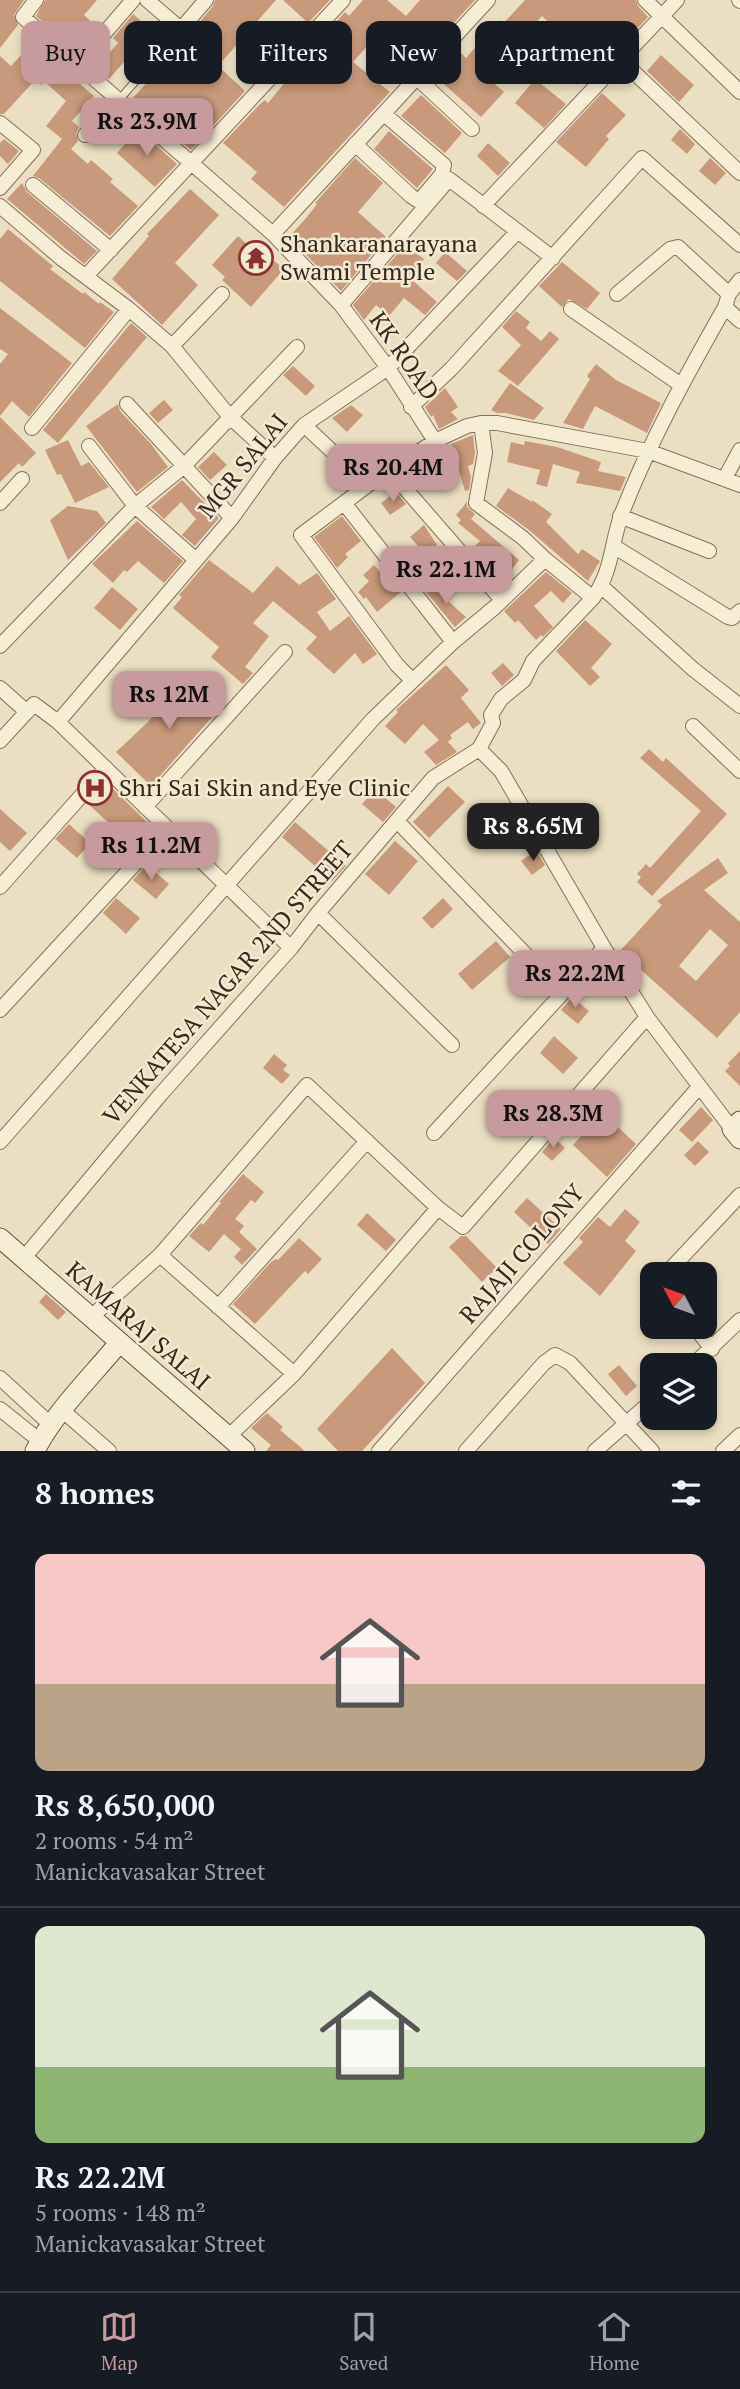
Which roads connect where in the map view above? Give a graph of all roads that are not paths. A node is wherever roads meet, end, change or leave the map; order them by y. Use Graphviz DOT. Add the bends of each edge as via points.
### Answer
graph roads {
  1 [pos="36,0"];
  2 [pos="134,0"];
  3 [pos="147,0"];
  4 [pos="206,0"];
  5 [pos="342,0"];
  6 [pos="488,0"];
  7 [pos="645,0"];
  8 [pos="677,0"];
  9 [pos="662,16"];
  10 [pos="28,21"];
  11 [pos="172,21"];
  12 [pos="188,21"];
  13 [pos="110,27"];
  14 [pos="461,30"];
  15 [pos="639,41"];
  16 [pos="639,77"];
  17 [pos="99,84"];
  18 [pos="133,84"];
  19 [pos="412,84"];
  20 [pos="423,84"];
  21 [pos="598,84"];
  22 [pos="740,92"];
  23 [pos="118,101"];
  24 [pos="384,114"];
  25 [pos="0,123"];
  26 [pos="472,129"];
  27 [pos="85,135"];
  28 [pos="355,144"];
  29 [pos="190,164"];
  30 [pos="740,173"];
  31 [pos="33,185"];
  32 [pos="0,188"];
  33 [pos="0,206"];
  34 [pos="483,206"];
  35 [pos="517,232"];
  36 [pos="273,234"];
  37 [pos="740,245"];
  38 [pos="111,250"];
  39 [pos="554,255"];
  40 [pos="86,276"];
  41 [pos="740,280"];
  42 [pos="222,294"];
  43 [pos="618,294"];
  44 [pos="727,301"];
  45 [pos="341,305"];
  46 [pos="129,309"];
  47 [pos="570,309"];
  48 [pos="740,321"];
  49 [pos="172,346"];
  50 [pos="297,347"];
  51 [pos="388,368"];
  52 [pos="681,385"];
  53 [pos="127,404"];
  54 [pos="411,407"];
  55 [pos="230,418"];
  56 [pos="481,423"];
  57 [pos="304,425"];
  58 [pos="33,428"];
  59 [pos="435,441"];
  60 [pos="89,446"];
  61 [pos="740,450"];
  62 [pos="648,452"];
  63 [pos="275,458"];
  64 [pos="183,467"];
  65 [pos="390,471"];
  66 [pos="725,478"];
  67 [pos="22,479"];
  68 [pos="368,485"];
  69 [pos="740,485"];
  70 [pos="0,503"];
  71 [pos="345,503"];
  72 [pos="135,506"];
  73 [pos="620,516"];
  74 [pos="232,518"];
  75 [pos="614,547"];
  76 [pos="709,551"];
  77 [pos="545,559"];
  78 [pos="196,560"];
  79 [pos="597,592"];
  80 [pos="501,599"];
  81 [pos="736,614"];
  82 [pos="453,642"];
  83 [pos="0,646"];
  84 [pos="285,652"];
  85 [pos="412,680"];
  86 [pos="0,688"];
  87 [pos="738,699"];
  88 [pos="27,712"];
  89 [pos="58,722"];
  90 [pos="693,726"];
  91 [pos="0,741"];
  92 [pos="479,749"];
  93 [pos="106,768"];
  94 [pos="740,771"];
  95 [pos="145,807"];
  96 [pos="398,822"];
  97 [pos="167,829"];
  98 [pos="226,886"];
  99 [pos="0,887"];
  100 [pos="318,913"];
  101 [pos="292,948"];
  102 [pos="604,948"];
  103 [pos="529,958"];
  104 [pos="0,1010"];
  105 [pos="647,1017"];
  106 [pos="452,1045"];
  107 [pos="699,1087"];
  108 [pos="737,1130"];
  109 [pos="434,1133"];
  110 [pos="367,1141"];
  111 [pos="0,1142"];
  112 [pos="740,1195"];
  113 [pos="438,1208"];
  114 [pos="0,1238"];
  115 [pos="160,1255"];
  116 [pos="23,1259"];
  117 [pos="677,1262"];
  118 [pos="218,1307"];
  119 [pos="90,1318"];
  120 [pos="740,1321"];
  121 [pos="704,1339"];
  122 [pos="119,1343"];
  123 [pos="712,1349"];
  124 [pos="707,1353"];
  125 [pos="294,1374"];
  126 [pos="0,1378"];
  127 [pos="0,1409"];
  128 [pos="640,1411"];
  129 [pos="626,1423"];
  130 [pos="47,1431"];
  131 [pos="229,1436"];
  132 [pos="740,1436"];
  133 [pos="109,1451"];
  134 [pos="244,1451"];
  135 [pos="379,1451"];
  136 [pos="466,1451"];
  137 [pos="595,1451"];
  138 [pos="652,1451"];
  139 [pos="723,1451"];
  1 -- 10 [label="street, KK ROAD" via="23,17"];
  2 -- 13 [label="street"];
  3 -- 11 [label="street"];
  4 -- 12 [label="street"];
  5 -- 29 [label="street"];
  6 -- 14 [label="street"];
  7 -- 9 [label="street"];
  8 -- 9 [label="street"];
  9 -- 15 [label="street"];
  9 -- 22 [label="street"];
  16 -- 30 [label="street"];
  17 -- 23 [label="street, KK ROAD"];
  18 -- 23 [label="lane"];
  19 -- 24 [label="street"];
  20 -- 26 [label="street"];
  21 -- 34 [label="street"];
  23 -- 27 [label="street"];
  23 -- 29 [label="street, KK ROAD"];
  24 -- 28 [label="street"];
  24 -- 28 [label="street" via="444,165 421,199 411,196"];
  25 -- 32 [label="street" via="33,149"];
  28 -- 36 [label="street"];
  29 -- 36 [label="street, KK ROAD"];
  29 -- 38 [label="street"];
  31 -- 38 [label="street"];
  33 -- 40 [label="street"];
  34 -- 35 [label="street"];
  34 -- 45 [label="street" via="449,179"];
  35 -- 39 [label="street"];
  35 -- 51 [label="street, MGR SALAI"];
  36 -- 45 [label="street, KK ROAD"];
  37 -- 39 [label="street" via="642,158"];
  38 -- 40 [label="street"];
  39 -- 54 [label="street"];
  40 -- 46 [label="street"];
  41 -- 44 [label="street"];
  42 -- 49 [label="street"];
  43 -- 44 [label="street" via="677,247"];
  44 -- 48 [label="street"];
  44 -- 52 [label="street"];
  45 -- 51 [label="street, KK ROAD"];
  46 -- 49 [label="street"];
  46 -- 58 [label="street"];
  47 -- 52 [label="street"];
  49 -- 55 [label="street"];
  50 -- 55 [label="street"];
  51 -- 54 [label="street, KK ROAD"];
  51 -- 57 [label="street, MGR SALAI"];
  52 -- 62 [label="street"];
  53 -- 64 [label="street"];
  54 -- 59 [label="street, KK ROAD"];
  55 -- 63 [label="street"];
  55 -- 64 [label="street"];
  56 -- 59 [label="street"];
  56 -- 62 [label="street"];
  56 -- 77 [label="street" via="485,453 476,503"];
  57 -- 63 [label="street, MGR SALAI"];
  57 -- 68 [label="street"];
  59 -- 65 [label="street"];
  60 -- 72 [label="street"];
  61 -- 66 [label="street"];
  62 -- 66 [label="street"];
  62 -- 73 [label="street"];
  63 -- 74 [label="street, MGR SALAI"];
  64 -- 72 [label="street"];
  64 -- 74 [label="street"];
  65 -- 68 [label="street"];
  65 -- 80 [label="street"];
  66 -- 69 [label="street"];
  67 -- 70 [label="street"];
  68 -- 71 [label="street"];
  71 -- 82 [label="street"];
  71 -- 85 [label="street" via="301,536"];
  72 -- 78 [label="street"];
  72 -- 83 [label="street"];
  73 -- 75 [label="street"];
  73 -- 76 [label="street"];
  74 -- 78 [label="street, MGR SALAI"];
  75 -- 79 [label="street"];
  75 -- 81 [label="street"];
  77 -- 79 [label="street"];
  77 -- 80 [label="street"];
  78 -- 89 [label="street, MGR SALAI"];
  79 -- 87 [label="street"];
  79 -- 92 [label="street" via="533,661 524,680 501,699"];
  80 -- 82 [label="street"];
  82 -- 85 [label="street"];
  84 -- 95 [label="street"];
  85 -- 98 [label="street"];
  86 -- 88 [label="street"];
  88 -- 89 [label="street" via="34,704"];
  88 -- 91 [label="street"];
  89 -- 93 [label="street"];
  90 -- 94 [label="street"];
  92 -- 96 [label="street, VENKATESA NAGAR 2ND STREET" via="433,778"];
  92 -- 102 [label="street" via="501,772"];
  93 -- 95 [label="street"];
  93 -- 99 [label="street"];
  95 -- 97 [label="street"];
  96 -- 100 [label="street, VENKATESA NAGAR 2ND STREET"];
  96 -- 103 [label="street"];
  97 -- 98 [label="street"];
  97 -- 104 [label="street"];
  98 -- 101 [label="street"];
  98 -- 111 [label="street"];
  100 -- 101 [label="street, VENKATESA NAGAR 2ND STREET"];
  100 -- 106 [label="street"];
  101 -- 116 [label="street, VENKATESA NAGAR 2ND STREET" via="161,1094"];
  102 -- 105 [label="street"];
  102 -- 109 [label="street"];
  105 -- 107 [label="street"];
  105 -- 113 [label="street" via="463,1227"];
  107 -- 108 [label="street"];
  107 -- 135 [label="street, RAJAJI COLONY"];
  110 -- 113 [label="street"];
  110 -- 115 [label="street" via="307,1085"];
  110 -- 118 [label="street"];
  112 -- 117 [label="street"];
  113 -- 125 [label="street"];
  114 -- 116 [label="street, KAMARAJ SALAI"];
  115 -- 118 [label="street"];
  115 -- 119 [label="street"];
  116 -- 119 [label="street, KAMARAJ SALAI"];
  118 -- 125 [label="street"];
  119 -- 122 [label="street, KAMARAJ SALAI"];
  120 -- 123 [label="street"];
  121 -- 123 [label="street"];
  122 -- 130 [label="street"];
  122 -- 131 [label="street, KAMARAJ SALAI"];
  123 -- 124 [label="street"];
  125 -- 131 [label="street"];
  126 -- 130 [label="street"];
  127 -- 130 [label="street"];
  128 -- 129 [label="street"];
  129 -- 136 [label="street" via="570,1363 555,1355"];
  129 -- 137 [label="street"];
  129 -- 138 [label="street"];
  130 -- 133 [label="street"];
  131 -- 134 [label="street, KAMARAJ SALAI"];
  132 -- 139 [label="street"];
}
